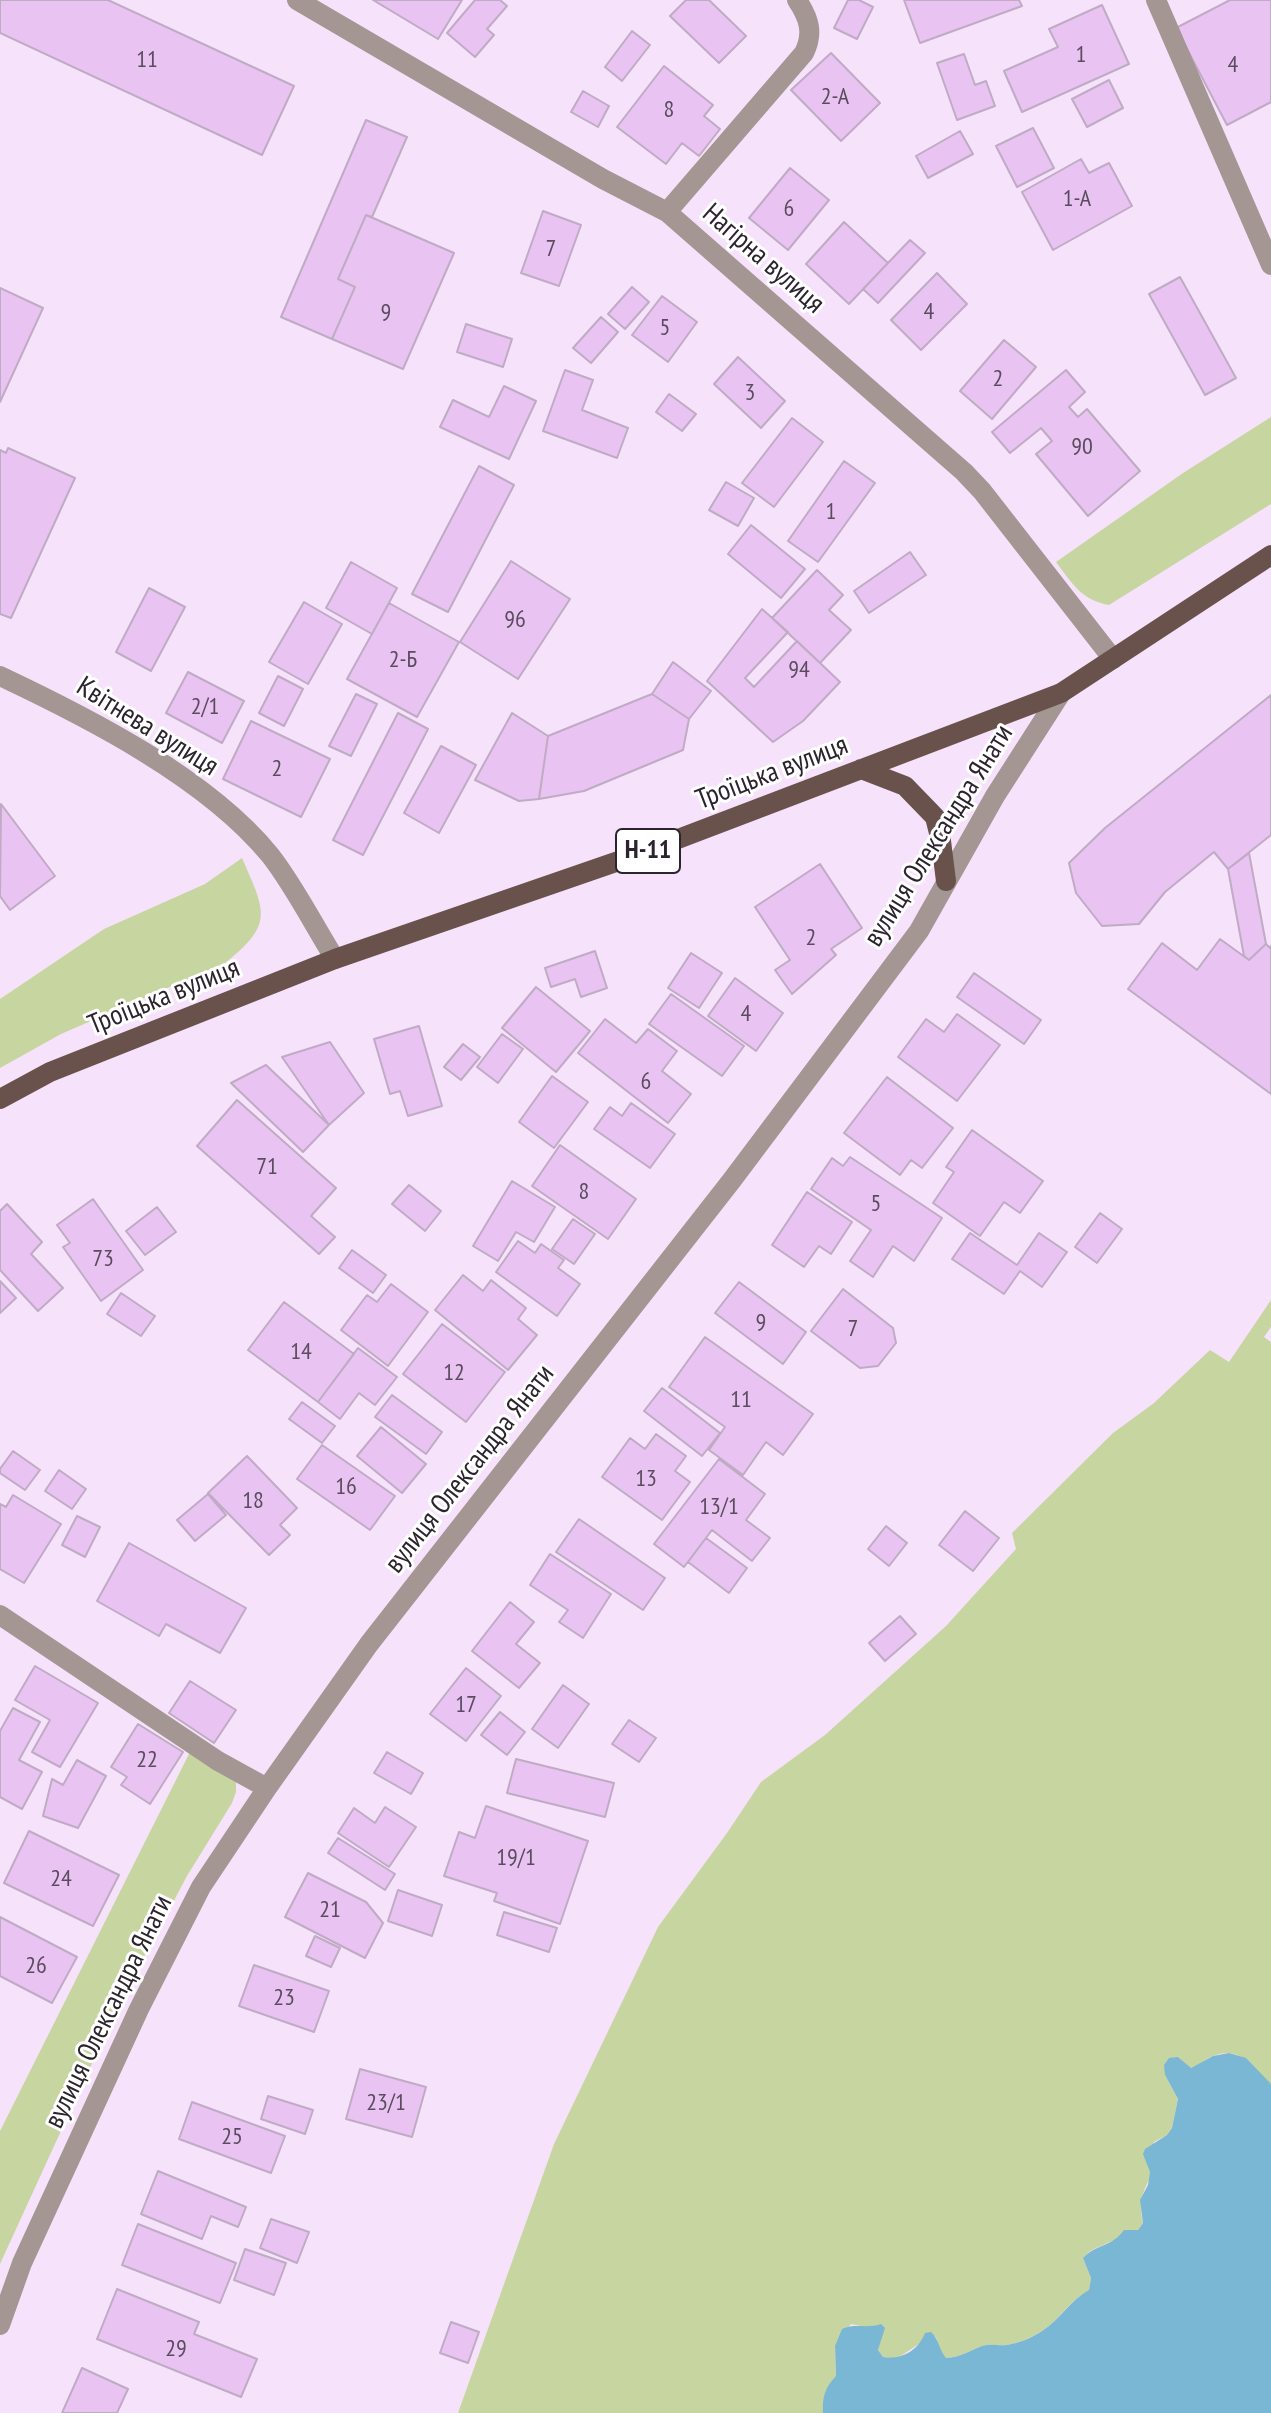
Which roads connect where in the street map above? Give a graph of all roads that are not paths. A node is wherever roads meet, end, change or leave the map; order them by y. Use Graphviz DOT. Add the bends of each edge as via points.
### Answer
graph roads {
  1 [pos="297,0"];
  2 [pos="797,0"];
  3 [pos="1156,0"];
  4 [pos="667,212"];
  5 [pos="1271,265"];
  6 [pos="1271,555"];
  7 [pos="1113,659"];
  8 [pos="0,676"];
  9 [pos="1061,693"];
  10 [pos="861,769"];
  11 [pos="946,881"];
  12 [pos="335,959"];
  13 [pos="0,1099"];
  14 [pos="0,1615"];
  15 [pos="267,1788"];
  16 [pos="0,2325"];
  1 -- 4 [label="street, Нагірна вулиця"];
  2 -- 4 [label="street" via="809,27 804,53"];
  3 -- 5 [label="street"];
  4 -- 7 [label="street, Нагірна вулиця" via="964,472"];
  6 -- 7 [label="main road, Троїцька вулиця / Н-11"];
  7 -- 9 [label="main road, Троїцька вулиця / Н-11"];
  8 -- 12 [label="street, Квітнева вулиця" via="169,768 225,811 270,855"];
  9 -- 10 [label="main road, Троїцька вулиця / Н-11"];
  9 -- 11 [label="street, вулиця Олександра Янати"];
  10 -- 11 [label="main road" via="905,786 935,817"];
  10 -- 12 [label="main road, Троїцька вулиця / Н-11" via="651,850"];
  11 -- 15 [label="street, вулиця Олександра Янати" via="919,931 732,1180 369,1644"];
  12 -- 13 [label="main road, Троїцька вулиця / Н-11" via="50,1072"];
  14 -- 15 [label="street"];
  15 -- 16 [label="street, вулиця Олександра Янати" via="201,1887 139,2009 22,2263"];
}
